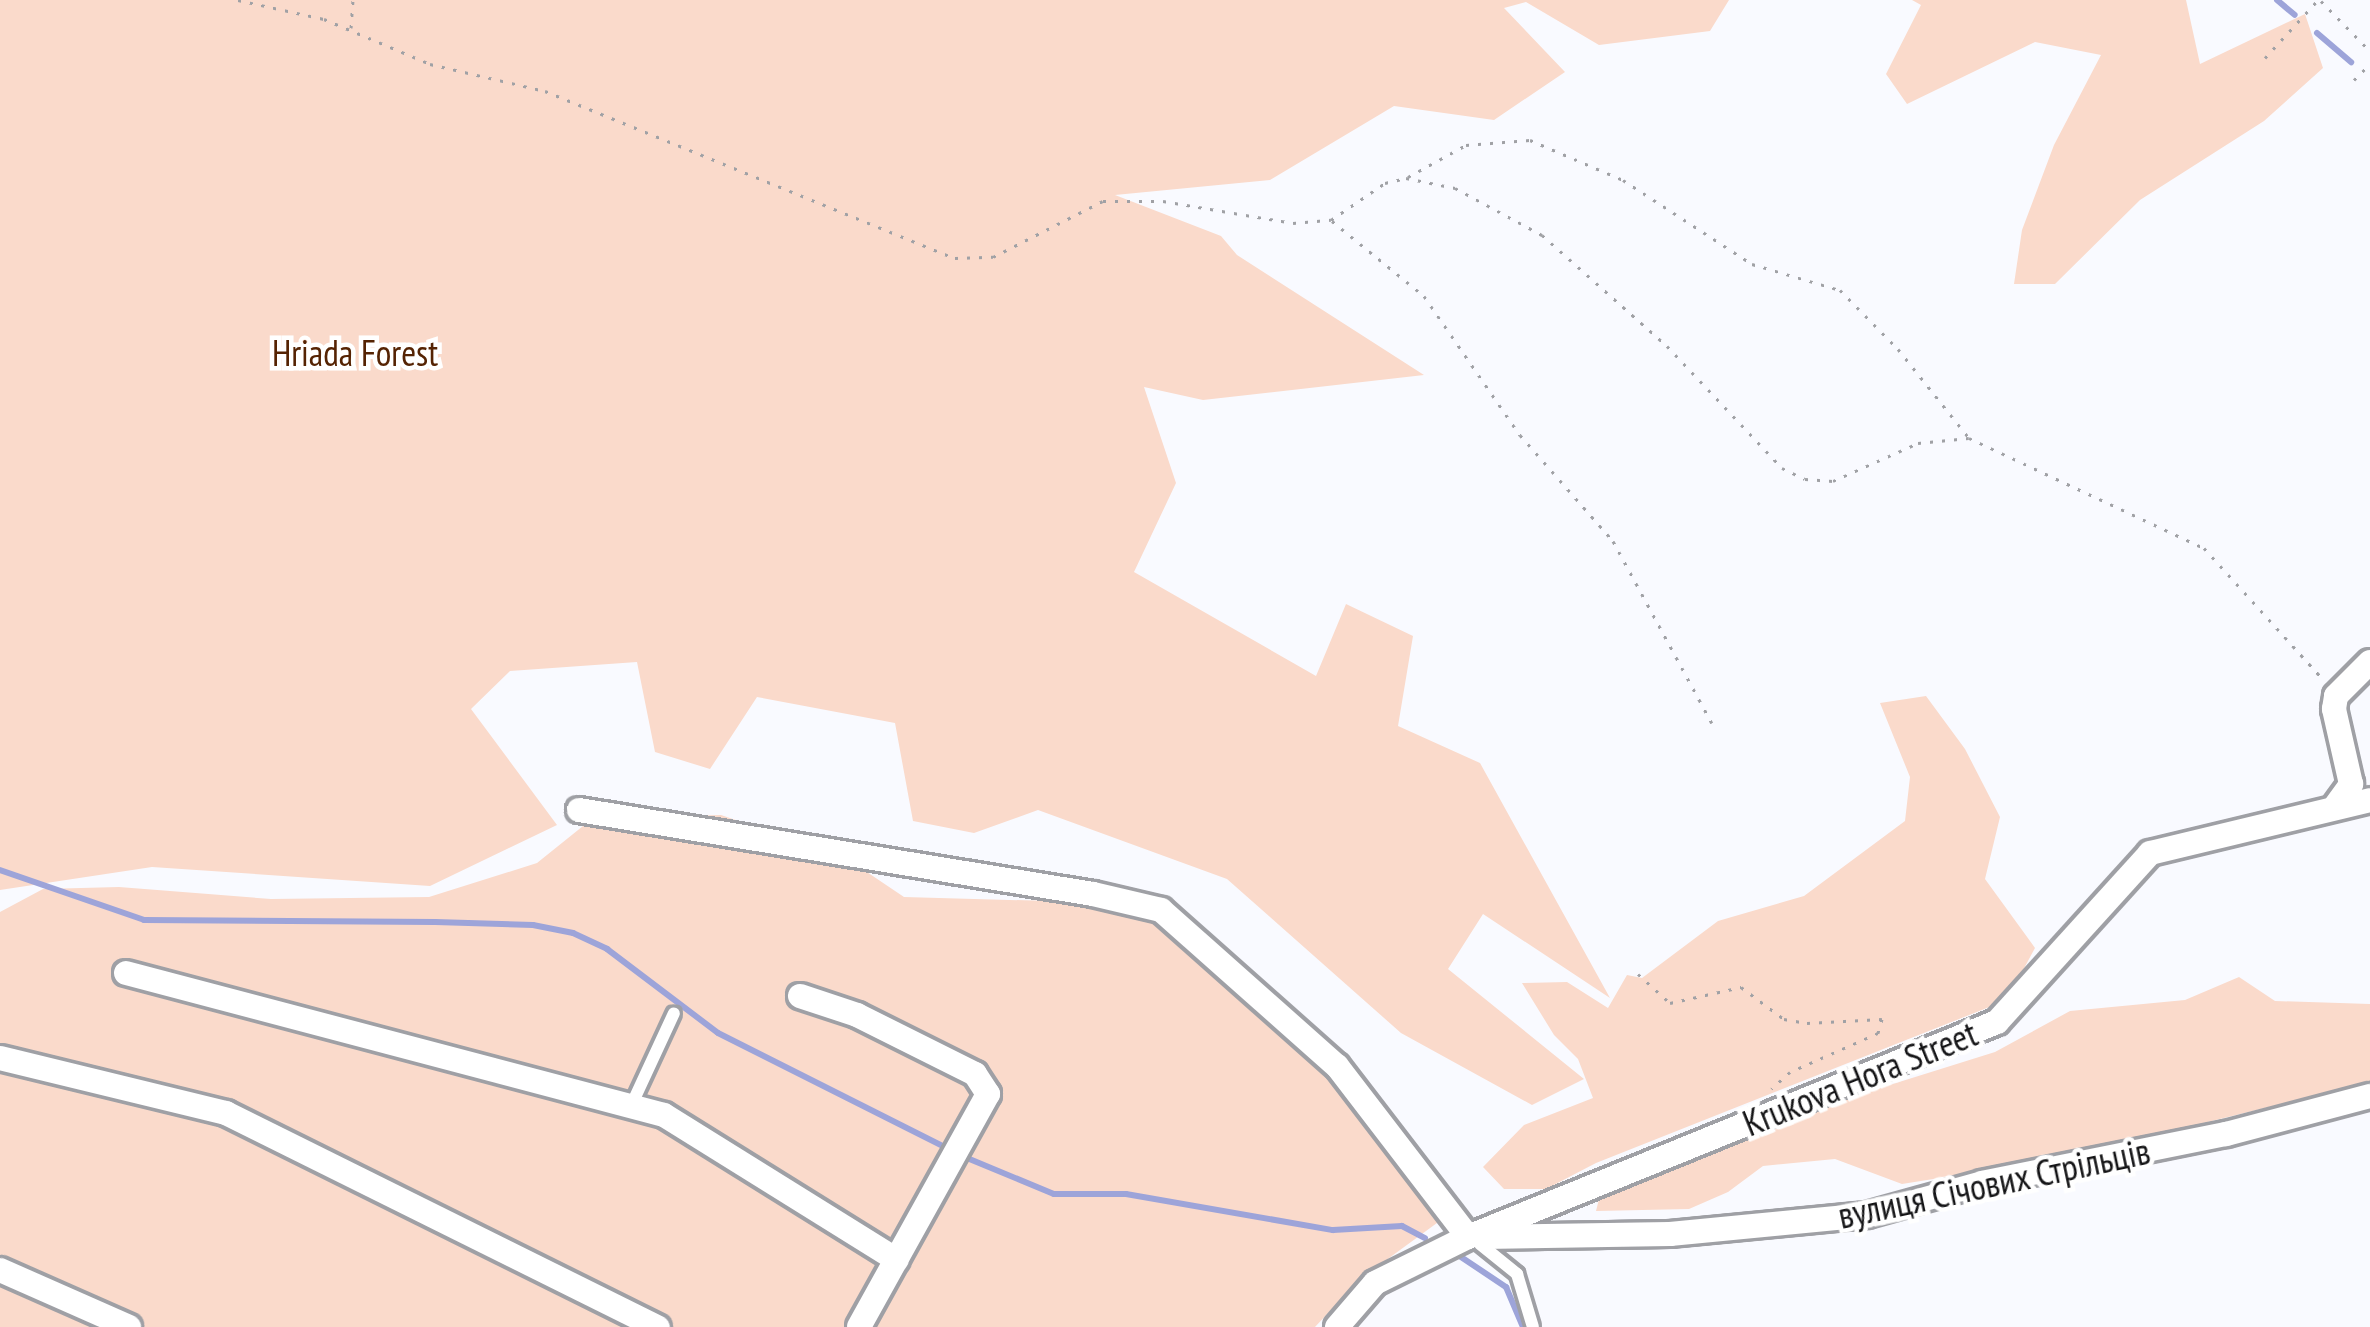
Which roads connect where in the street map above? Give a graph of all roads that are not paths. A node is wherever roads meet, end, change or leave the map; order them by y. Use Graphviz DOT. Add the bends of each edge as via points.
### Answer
graph roads {
  1 [pos="2370,662"];
  2 [pos="2370,800"];
  3 [pos="2336,805"];
  4 [pos="579,810"];
  5 [pos="126,973"];
  6 [pos="800,996"];
  7 [pos="674,1013"];
  8 [pos="0,1058"];
  9 [pos="2370,1096"];
  10 [pos="631,1106"];
  11 [pos="1468,1237"];
  12 [pos="897,1260"];
  13 [pos="0,1270"];
  14 [pos="129,1327"];
  15 [pos="658,1327"];
  16 [pos="859,1327"];
  17 [pos="1336,1327"];
  18 [pos="1533,1327"];
  1 -- 3 [label="street" via="2336,695 2351,784"];
  2 -- 3 [label="street, Krukova Hora Street"];
  3 -- 11 [label="street, Krukova Hora Street" via="2150,853 1997,1022"];
  4 -- 11 [label="street" via="1160,910 1337,1066"];
  5 -- 10 [label="street"];
  6 -- 12 [label="street" via="857,1015 984,1082 985,1106"];
  7 -- 10 [label="lane"];
  8 -- 15 [label="street" via="226,1113"];
  9 -- 11 [label="street, вулиця Січових Стрільців" via="1867,1215 1670,1234"];
  10 -- 12 [label="street" via="664,1115"];
  11 -- 17 [label="street, Krukova Hora Street" via="1375,1283"];
  11 -- 18 [label="lane" via="1517,1274"];
  12 -- 16 [label="street"];
  13 -- 14 [label="street"];
}
